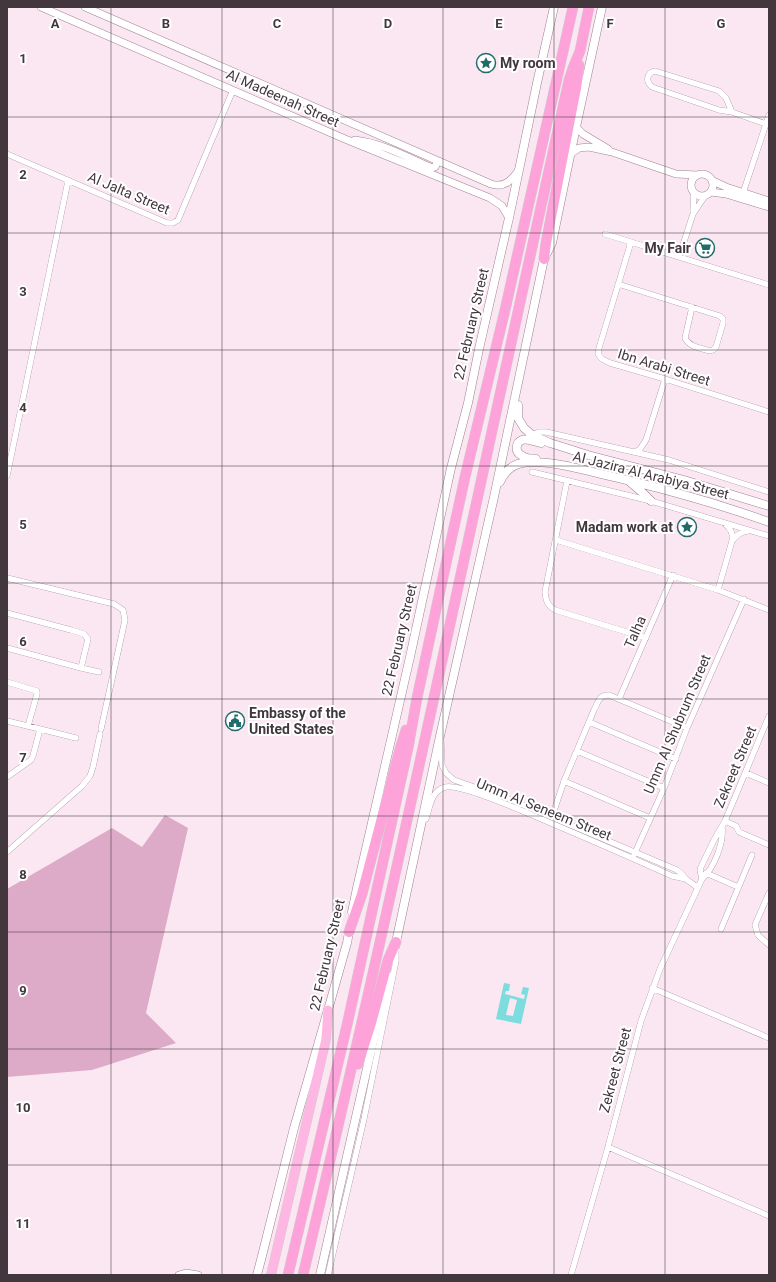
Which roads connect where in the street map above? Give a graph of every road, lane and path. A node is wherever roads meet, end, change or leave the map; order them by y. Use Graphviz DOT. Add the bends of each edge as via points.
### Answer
graph roads {
  1 [pos="41,7"];
  2 [pos="85,7"];
  3 [pos="554,7"];
  4 [pos="572,7"];
  5 [pos="589,7"];
  6 [pos="602,7"];
  7 [pos="580,51"];
  8 [pos="233,90"];
  9 [pos="732,112"];
  10 [pos="769,115"];
  11 [pos="766,124"];
  12 [pos="576,127"];
  13 [pos="345,139"];
  14 [pos="612,152"];
  15 [pos="7,154"];
  16 [pos="570,154"];
  17 [pos="438,161"];
  18 [pos="518,172"];
  19 [pos="676,174"];
  20 [pos="697,175"];
  21 [pos="68,180"];
  22 [pos="713,181"];
  23 [pos="693,188"];
  24 [pos="708,194"];
  25 [pos="742,196"];
  26 [pos="769,201"];
  27 [pos="769,208"];
  28 [pos="693,214"];
  29 [pos="509,218"];
  30 [pos="605,234"];
  31 [pos="631,242"];
  32 [pos="679,257"];
  33 [pos="544,259"];
  34 [pos="618,284"];
  35 [pos="769,285"];
  36 [pos="692,307"];
  37 [pos="665,379"];
  38 [pos="517,390"];
  39 [pos="769,412"];
  40 [pos="532,435"];
  41 [pos="646,440"];
  42 [pos="634,452"];
  43 [pos="588,455"];
  44 [pos="649,456"];
  45 [pos="577,468"];
  46 [pos="532,472"];
  47 [pos="7,476"];
  48 [pos="628,480"];
  49 [pos="567,481"];
  50 [pos="769,492"];
  51 [pos="494,497"];
  52 [pos="651,501"];
  53 [pos="769,505"];
  54 [pos="769,522"];
  55 [pos="725,523"];
  56 [pos="748,530"];
  57 [pos="769,536"];
  58 [pos="556,540"];
  59 [pos="732,541"];
  60 [pos="673,575"];
  61 [pos="7,578"];
  62 [pos="718,590"];
  63 [pos="744,599"];
  64 [pos="769,610"];
  65 [pos="7,613"];
  66 [pos="646,638"];
  67 [pos="7,648"];
  68 [pos="81,668"];
  69 [pos="98,672"];
  70 [pos="7,682"];
  71 [pos="619,699"];
  72 [pos="414,712"];
  73 [pos="769,716"];
  74 [pos="7,721"];
  75 [pos="589,722"];
  76 [pos="28,726"];
  77 [pos="688,728"];
  78 [pos="40,729"];
  79 [pos="440,736"];
  80 [pos="76,738"];
  81 [pos="577,751"];
  82 [pos="676,759"];
  83 [pos="746,773"];
  84 [pos="7,777"];
  85 [pos="564,781"];
  86 [pos="769,783"];
  87 [pos="664,788"];
  88 [pos="552,817"];
  89 [pos="650,818"];
  90 [pos="725,821"];
  91 [pos="722,827"];
  92 [pos="419,836"];
  93 [pos="7,844"];
  94 [pos="769,845"];
  95 [pos="14,847"];
  96 [pos="7,852"];
  97 [pos="634,855"];
  98 [pos="752,855"];
  99 [pos="700,870"];
  100 [pos="708,874"];
  101 [pos="702,879"];
  102 [pos="738,887"];
  103 [pos="698,888"];
  104 [pos="769,893"];
  105 [pos="721,929"];
  106 [pos="349,932"];
  107 [pos="396,942"];
  108 [pos="769,945"];
  109 [pos="652,988"];
  110 [pos="328,1010"];
  111 [pos="769,1038"];
  112 [pos="346,1091"];
  113 [pos="608,1147"];
  114 [pos="769,1216"];
  115 [pos="255,1274"];
  116 [pos="179,1275"];
  117 [pos="198,1275"];
  118 [pos="271,1275"];
  119 [pos="288,1275"];
  120 [pos="302,1275"];
  121 [pos="320,1275"];
  122 [pos="328,1275"];
  123 [pos="572,1275"];
  1 -- 8 [label="street, Al Madeenah Street"];
  2 -- 17 [label="street, Al Madeenah Street"];
  3 -- 18 [label="main road, 22 February Street"];
  4 -- 72 [label="highway, 22 February Street"];
  5 -- 7 [label="highway"];
  6 -- 12 [label="main road"];
  7 -- 33 [label="highway" via="576,88"];
  7 -- 112 [label="highway" via="569,80"];
  8 -- 13 [label="street, Al Madeenah Street"];
  8 -- 21 [label="street, Al Jalta Street" via="176,222 167,224"];
  9 -- 9 [label="street" via="726,98 719,91 657,70 648,75 647,82 652,87"];
  9 -- 11 [label="street"];
  10 -- 11 [label="street"];
  11 -- 25 [label="street"];
  12 -- 14 [label="street"];
  12 -- 16 [label="main road"];
  13 -- 17 [label="street" via="364,141 432,168 436,167"];
  13 -- 29 [label="street, Al Madeenah Street" via="490,198 502,206"];
  14 -- 16 [label="street" via="584,146"];
  14 -- 19 [label="street"];
  15 -- 21 [label="street, Al Jalta Street"];
  16 -- 33 [label="main road" via="552,243"];
  17 -- 18 [label="street, Al Madeenah Street" via="496,185 507,183"];
  18 -- 29 [label="main road, 22 February Street"];
  19 -- 20 [label="street"];
  19 -- 23 [label="street"];
  20 -- 22 [label="street" via="706,175"];
  20 -- 23 [label="street" via="693,179"];
  21 -- 47 [label="street"];
  22 -- 24 [label="street" via="713,187"];
  22 -- 25 [label="street"];
  23 -- 24 [label="street" via="701,196"];
  23 -- 28 [label="street"];
  24 -- 25 [label="street"];
  24 -- 28 [label="street"];
  25 -- 26 [label="street"];
  25 -- 27 [label="street"];
  28 -- 32 [label="street"];
  29 -- 106 [label="main road, 22 February Street" via="356,888"];
  30 -- 31 [label="street"];
  31 -- 32 [label="street"];
  31 -- 34 [label="street, Ibn Arabi Street"];
  32 -- 35 [label="street"];
  33 -- 38 [label="main road"];
  34 -- 36 [label="street"];
  34 -- 37 [label="street, Ibn Arabi Street" via="598,354 602,360 610,363"];
  36 -- 36 [label="street" via="723,319 724,323 714,350 710,351 687,342 685,338"];
  37 -- 39 [label="street, Ibn Arabi Street"];
  37 -- 41 [label="street"];
  38 -- 40 [label="main road, Al Jazira Al Arabiya Street" via="518,418"];
  38 -- 51 [label="main road"];
  40 -- 42 [label="street, Al Jazira Al Arabiya Street" via="546,432"];
  40 -- 43 [label="main road, Al Jazira Al Arabiya Street"];
  41 -- 42 [label="street"];
  41 -- 44 [label="street"];
  42 -- 44 [label="street, Al Jazira Al Arabiya Street"];
  43 -- 45 [label="main road" via="528,440 520,441 517,446 518,453 523,456"];
  43 -- 53 [label="main road, Al Jazira Al Arabiya Street"];
  44 -- 50 [label="street, Al Jazira Al Arabiya Street"];
  45 -- 48 [label="main road, Al Jazira Al Arabiya Street"];
  45 -- 51 [label="main road, Al Jazira Al Arabiya Street" via="541,463 517,464 502,477"];
  46 -- 49 [label="street, Al Jazira Al Arabiya Street"];
  48 -- 52 [label="main road"];
  48 -- 54 [label="main road, Al Jazira Al Arabiya Street"];
  49 -- 52 [label="street, Al Jazira Al Arabiya Street"];
  49 -- 58 [label="street"];
  51 -- 79 [label="main road"];
  52 -- 55 [label="street, Al Jazira Al Arabiya Street"];
  55 -- 56 [label="street, Al Jazira Al Arabiya Street"];
  55 -- 59 [label="street" via="733,534"];
  56 -- 57 [label="street, Al Jazira Al Arabiya Street"];
  56 -- 59 [label="street"];
  58 -- 60 [label="street"];
  58 -- 66 [label="street" via="545,592 548,606"];
  59 -- 62 [label="street"];
  60 -- 62 [label="street"];
  60 -- 66 [label="street, Talha"];
  61 -- 95 [label="street" via="114,604 123,610 125,620 90,776"];
  62 -- 63 [label="street"];
  63 -- 64 [label="street"];
  63 -- 77 [label="street, Umm Al Shubrum Street"];
  65 -- 68 [label="street" via="84,634 88,639"];
  66 -- 71 [label="street, Talha"];
  67 -- 68 [label="street"];
  68 -- 69 [label="street"];
  70 -- 76 [label="street" via="37,691"];
  71 -- 75 [label="street" via="609,695 602,696"];
  71 -- 77 [label="street"];
  72 -- 106 [label="highway" via="400,750 362,894"];
  72 -- 119 [label="highway, 22 February Street" via="347,1025"];
  73 -- 83 [label="street, Zekreet Street"];
  74 -- 76 [label="street"];
  75 -- 81 [label="street"];
  75 -- 82 [label="street"];
  76 -- 78 [label="street"];
  77 -- 82 [label="street, Umm Al Shubrum Street"];
  78 -- 80 [label="street"];
  78 -- 84 [label="street" via="33,756"];
  79 -- 88 [label="street, Umm Al Seneem Street" via="442,766 451,778"];
  79 -- 92 [label="main road"];
  81 -- 85 [label="street"];
  81 -- 87 [label="street"];
  82 -- 87 [label="street, Umm Al Shubrum Street"];
  83 -- 86 [label="street"];
  83 -- 90 [label="street, Zekreet Street"];
  85 -- 88 [label="street"];
  85 -- 89 [label="street"];
  87 -- 89 [label="street, Umm Al Shubrum Street"];
  88 -- 97 [label="street, Umm Al Seneem Street"];
  89 -- 97 [label="street, Umm Al Shubrum Street"];
  90 -- 91 [label="street, Zekreet Street"];
  90 -- 94 [label="street" via="736,826 739,832"];
  91 -- 99 [label="street, Zekreet Street"];
  91 -- 100 [label="street, Zekreet Street" via="722,841"];
  92 -- 97 [label="street, Umm Al Seneem Street" via="434,795 442,788 452,786 498,801"];
  92 -- 107 [label="main road"];
  93 -- 95 [label="street"];
  95 -- 96 [label="street"];
  97 -- 103 [label="street, Umm Al Seneem Street" via="677,870"];
  98 -- 102 [label="street"];
  99 -- 100 [label="street"];
  99 -- 101 [label="street"];
  100 -- 101 [label="street, Zekreet Street"];
  100 -- 102 [label="street"];
  101 -- 103 [label="street, Zekreet Street"];
  102 -- 105 [label="street"];
  103 -- 109 [label="street, Zekreet Street"];
  104 -- 108 [label="street" via="756,925 758,935"];
  106 -- 110 [label="main road, 22 February Street"];
  107 -- 112 [label="highway" via="389,955 355,1072"];
  107 -- 121 [label="main road"];
  107 -- 122 [label="street" via="395,968"];
  109 -- 111 [label="street"];
  109 -- 113 [label="street, Zekreet Street"];
  110 -- 115 [label="main road, 22 February Street" via="294,1128 264,1252"];
  110 -- 118 [label="highway" via="326,1038"];
  112 -- 120 [label="highway"];
  113 -- 114 [label="street"];
  113 -- 123 [label="street, Zekreet Street"];
  116 -- 117 [label="street"];
}
